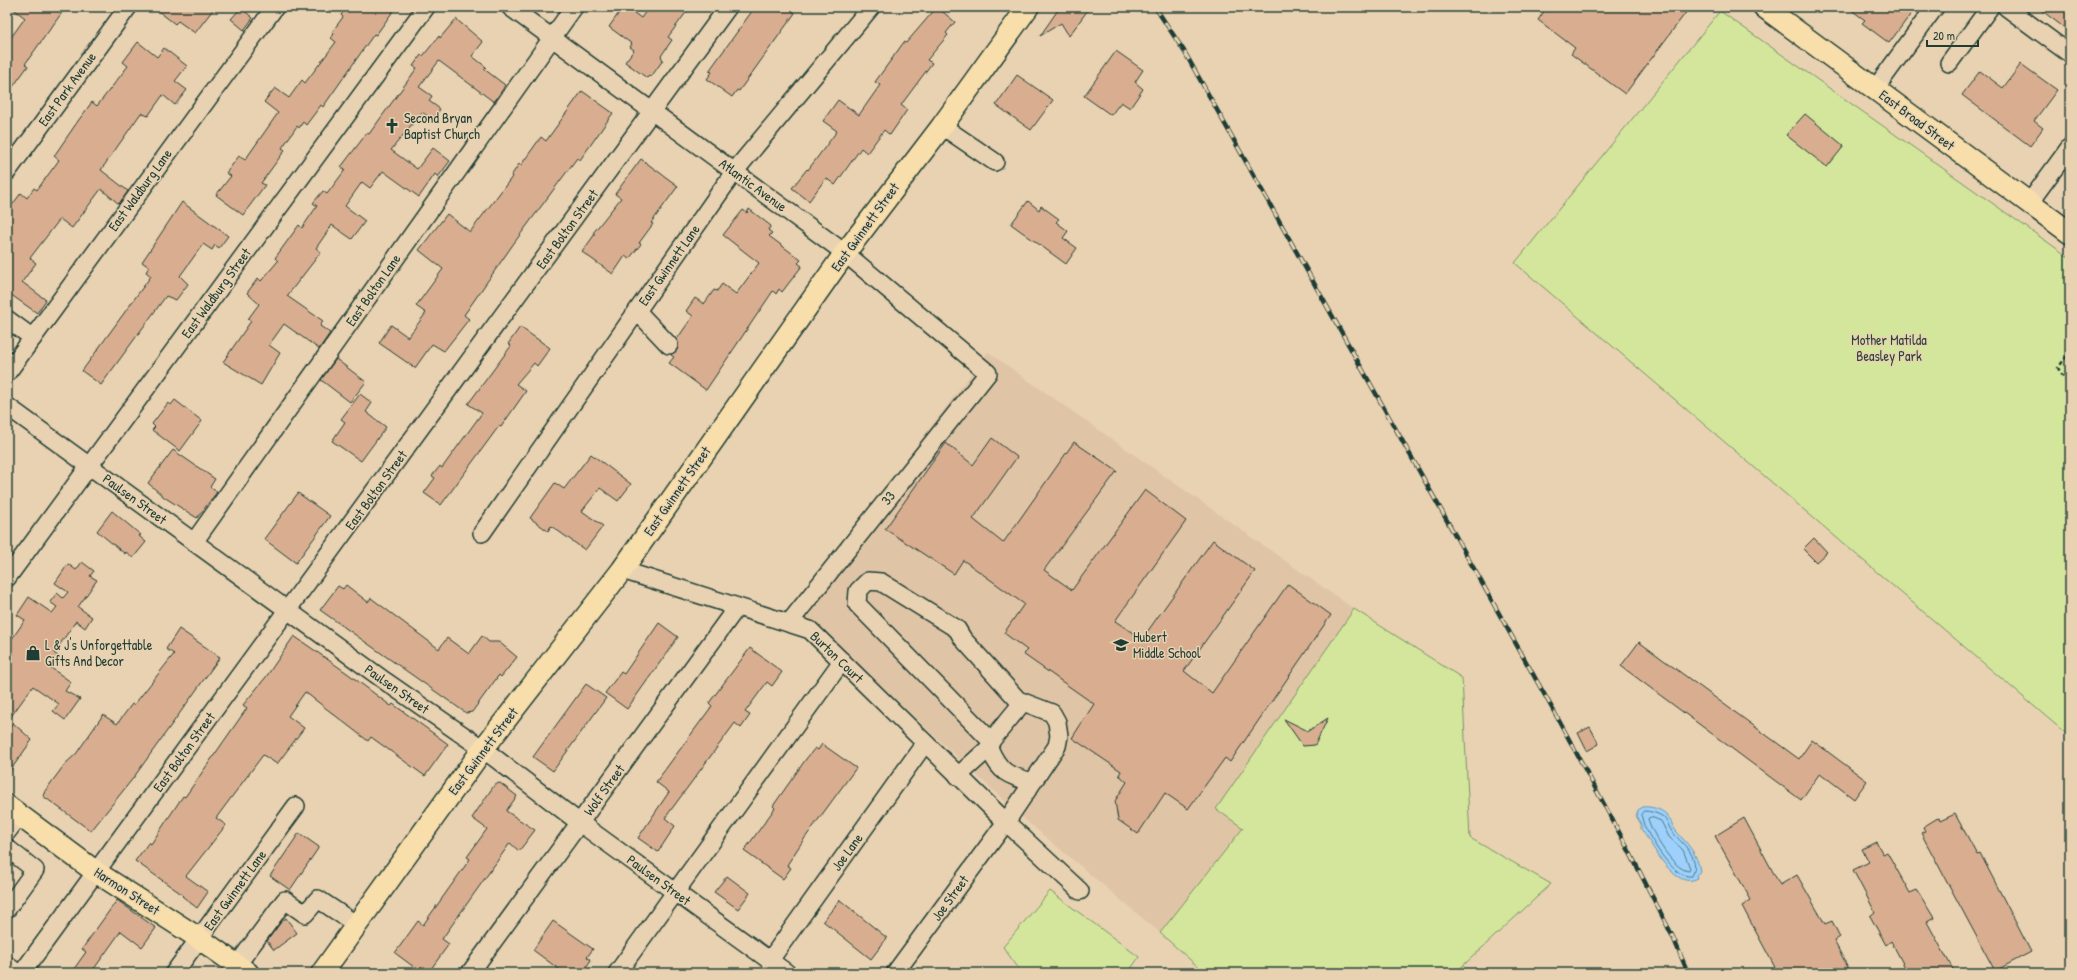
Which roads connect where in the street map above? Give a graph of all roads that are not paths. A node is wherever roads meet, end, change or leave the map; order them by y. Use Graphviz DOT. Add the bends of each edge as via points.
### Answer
graph roads {
  1 [pos="128,7"];
  2 [pos="274,7"];
  3 [pos="426,7"];
  4 [pos="510,7"];
  5 [pos="574,7"];
  6 [pos="728,7"];
  7 [pos="871,7"];
  8 [pos="1028,7"];
  9 [pos="1764,7"];
  10 [pos="1935,7"];
  11 [pos="1990,7"];
  12 [pos="2006,7"];
  13 [pos="552,38"];
  14 [pos="2070,54"];
  15 [pos="1948,63"];
  16 [pos="1875,89"];
  17 [pos="653,112"];
  18 [pos="942,126"];
  19 [pos="2070,147"];
  20 [pos="995,162"];
  21 [pos="7,172"];
  22 [pos="734,172"];
  23 [pos="2029,203"];
  24 [pos="2070,233"];
  25 [pos="845,253"];
  26 [pos="636,311"];
  27 [pos="7,319"];
  28 [pos="33,338"];
  29 [pos="669,345"];
  30 [pos="7,373"];
  31 [pos="988,373"];
  32 [pos="7,406"];
  33 [pos="90,466"];
  34 [pos="482,533"];
  35 [pos="194,542"];
  36 [pos="622,570"];
  37 [pos="7,578"];
  38 [pos="737,607"];
  39 [pos="288,610"];
  40 [pos="789,623"];
  41 [pos="842,661"];
  42 [pos="1023,702"];
  43 [pos="925,743"];
  44 [pos="990,745"];
  45 [pos="484,749"];
  46 [pos="958,776"];
  47 [pos="1032,782"];
  48 [pos="296,806"];
  49 [pos="13,811"];
  50 [pos="1006,822"];
  51 [pos="580,823"];
  52 [pos="7,832"];
  53 [pos="7,848"];
  54 [pos="96,872"];
  55 [pos="1080,891"];
  56 [pos="676,893"];
  57 [pos="7,909"];
  58 [pos="357,924"];
  59 [pos="200,939"];
  60 [pos="770,960"];
  61 [pos="7,965"];
  62 [pos="242,969"];
  63 [pos="17,973"];
  64 [pos="22,973"];
  65 [pos="174,973"];
  66 [pos="322,973"];
  67 [pos="470,973"];
  68 [pos="617,973"];
  69 [pos="787,973"];
  70 [pos="895,973"];
  1 -- 21 [label="street, East Park Avenue"];
  2 -- 28 [label="street, East Waldburg Lane"];
  3 -- 33 [label="street, East Waldburg Street"];
  4 -- 13 [label="street, Atlantic Avenue"];
  5 -- 13 [label="street, East Bolton Lane"];
  6 -- 17 [label="street, East Bolton Street"];
  7 -- 22 [label="street, East Gwinnett Lane"];
  8 -- 18 [label="main road, East Gwinnett Street"];
  9 -- 16 [label="main road, East Broad Street"];
  10 -- 16 [label="street"];
  11 -- 15 [label="street"];
  12 -- 14 [label="street"];
  13 -- 17 [label="street, Atlantic Avenue"];
  13 -- 35 [label="street, East Bolton Lane"];
  16 -- 23 [label="main road, East Broad Street"];
  17 -- 22 [label="street, Atlantic Avenue"];
  17 -- 39 [label="street, East Bolton Street"];
  18 -- 20 [label="street"];
  18 -- 25 [label="main road, East Gwinnett Street"];
  19 -- 23 [label="street"];
  22 -- 25 [label="street, Atlantic Avenue"];
  22 -- 26 [label="street, East Gwinnett Lane"];
  23 -- 24 [label="main road, East Broad Street"];
  25 -- 31 [label="street, Atlantic Avenue"];
  25 -- 36 [label="main road, East Gwinnett Street"];
  26 -- 29 [label="street"];
  26 -- 34 [label="street, East Gwinnett Lane"];
  27 -- 28 [label="street"];
  28 -- 30 [label="street, East Waldburg Lane"];
  31 -- 40 [label="street, 33"];
  32 -- 33 [label="street, Paulsen Street"];
  33 -- 35 [label="street, Paulsen Street"];
  33 -- 37 [label="street, East Waldburg Street"];
  35 -- 39 [label="street, Paulsen Street"];
  36 -- 38 [label="street, Burton Court"];
  36 -- 45 [label="main road, East Gwinnett Street"];
  38 -- 40 [label="street, Burton Court"];
  38 -- 51 [label="street, Wolf Street"];
  39 -- 45 [label="street, Paulsen Street"];
  39 -- 54 [label="street, East Bolton Street"];
  40 -- 41 [label="street, Burton Court" via="810,630"];
  41 -- 43 [label="street, Burton Court"];
  41 -- 56 [label="street"];
  42 -- 44 [label="street"];
  42 -- 44 [label="street" via="1018,700 957,629 881,582 868,581 858,591 857,604"];
  42 -- 47 [label="street" via="1052,713 1057,722 1059,736 1057,746"];
  43 -- 46 [label="street, Burton Court"];
  43 -- 60 [label="street, Joe Lane"];
  44 -- 46 [label="street"];
  44 -- 47 [label="street" via="999,768"];
  45 -- 51 [label="street, Paulsen Street"];
  45 -- 58 [label="main road, East Gwinnett Street"];
  46 -- 50 [label="street, Burton Court"];
  47 -- 50 [label="street, Joe Street"];
  48 -- 59 [label="street, East Gwinnett Lane"];
  49 -- 52 [label="street"];
  49 -- 54 [label="main road, Harmon Street"];
  50 -- 55 [label="street, Burton Court"];
  50 -- 70 [label="street, Joe Street"];
  51 -- 56 [label="street, Paulsen Street"];
  51 -- 67 [label="street, Wolf Street"];
  53 -- 57 [label="street" via="35,870"];
  54 -- 59 [label="main road, Harmon Street"];
  54 -- 64 [label="street, East Bolton Street"];
  56 -- 60 [label="street, Paulsen Street"];
  56 -- 68 [label="street"];
  58 -- 62 [label="street" via="318,899 305,914 285,900"];
  58 -- 66 [label="main road, East Gwinnett Street"];
  59 -- 62 [label="main road, Harmon Street"];
  59 -- 65 [label="street, East Gwinnett Lane"];
  60 -- 69 [label="street, Paulsen Street"];
  61 -- 63 [label="street"];
}
